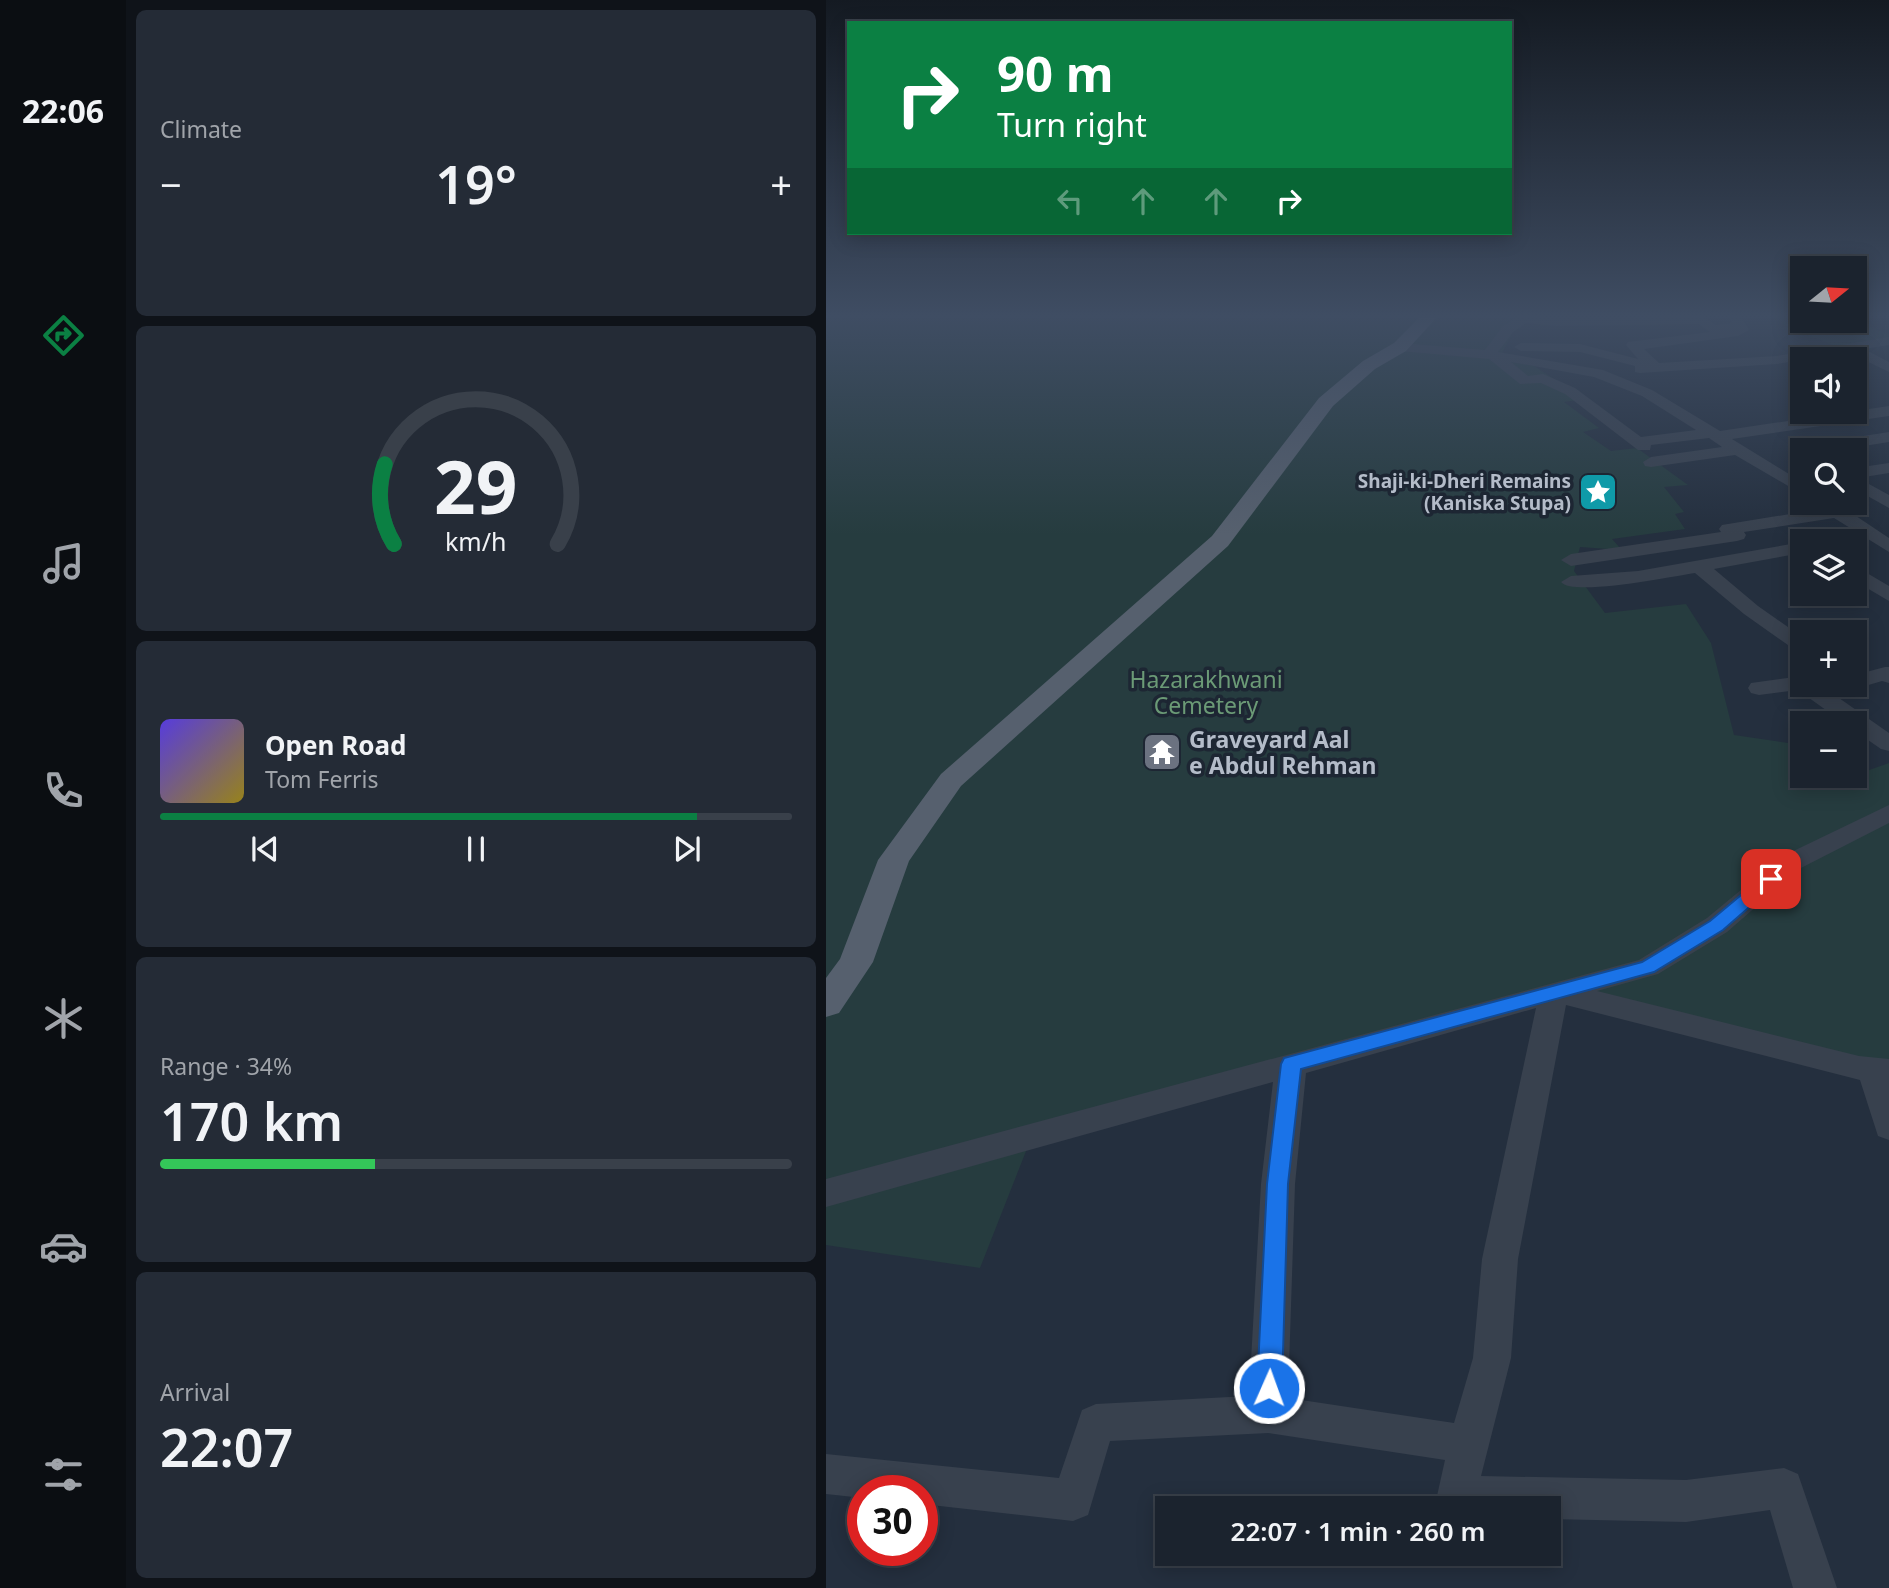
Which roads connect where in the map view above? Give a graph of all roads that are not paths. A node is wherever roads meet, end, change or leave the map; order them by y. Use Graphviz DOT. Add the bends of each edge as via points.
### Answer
graph roads {
  1 [pos="1343,387"];
  2 [pos="1562,387"];
  3 [pos="1633,387"];
  4 [pos="1867,410"];
  5 [pos="1889,411"];
  6 [pos="1790,422"];
  7 [pos="1715,434"];
  8 [pos="1889,437"];
  9 [pos="1867,441"];
  10 [pos="1740,449"];
  11 [pos="1644,450"];
  12 [pos="1790,454"];
  13 [pos="1756,459"];
  14 [pos="1889,468"];
  15 [pos="1867,471"];
  16 [pos="1790,479"];
  17 [pos="1867,489"];
  18 [pos="1889,503"];
  19 [pos="1793,515"];
  20 [pos="1842,515"];
  21 [pos="1872,535"];
  22 [pos="1867,536"];
  23 [pos="1889,546"];
  24 [pos="1790,550"];
  25 [pos="1572,560"];
  26 [pos="1700,567"];
  27 [pos="1867,580"];
  28 [pos="1571,582"];
  29 [pos="1889,595"];
  30 [pos="1790,638"];
  31 [pos="1889,676"];
  32 [pos="1867,678"];
  33 [pos="1790,685"];
  34 [pos="1759,688"];
  35 [pos="1822,697"];
  36 [pos="1889,744"];
  37 [pos="1889,813"];
  38 [pos="1554,991"];
  39 [pos="826,1004"];
  40 [pos="1291,1064"];
  41 [pos="1881,1070"];
  42 [pos="1889,1127"];
  43 [pos="826,1193"];
  44 [pos="1268,1414"];
  45 [pos="1468,1444"];
  46 [pos="826,1475"];
  47 [pos="1815,1588"];
  1 -- 39 [label="main road" via="1326,402 1220,541 951,780 894,860 856,962"];
  2 -- 11 [label="street"];
  3 -- 7 [label="street"];
  4 -- 5 [label="street"];
  6 -- 7 [label="street"];
  7 -- 10 [label="street"];
  7 -- 11 [label="street"];
  8 -- 9 [label="street"];
  10 -- 11 [label="street"];
  10 -- 13 [label="street"];
  12 -- 13 [label="street"];
  13 -- 16 [label="street"];
  14 -- 15 [label="street"];
  17 -- 18 [label="street"];
  19 -- 25 [label="street" via="1728,529 1737,535"];
  20 -- 21 [label="street"];
  21 -- 22 [label="street"];
  21 -- 23 [label="street"];
  24 -- 26 [label="street"];
  26 -- 28 [label="street"];
  26 -- 30 [label="street"];
  27 -- 29 [label="street"];
  31 -- 32 [label="street"];
  33 -- 34 [label="street"];
  35 -- 36 [label="street"];
  37 -- 38 [label="street" via="1790,863 1717,925 1648,967"];
  38 -- 40 [label="street"];
  38 -- 41 [label="street"];
  38 -- 45 [label="street" via="1500,1259 1492,1358"];
  40 -- 43 [label="street"];
  40 -- 44 [label="street" via="1278,1184"];
  41 -- 42 [label="street"];
  44 -- 45 [label="street"];
  44 -- 46 [label="street" via="1096,1423 1073,1500"];
  45 -- 47 [label="street" via="1457,1496 1686,1501 1784,1488"];
}
